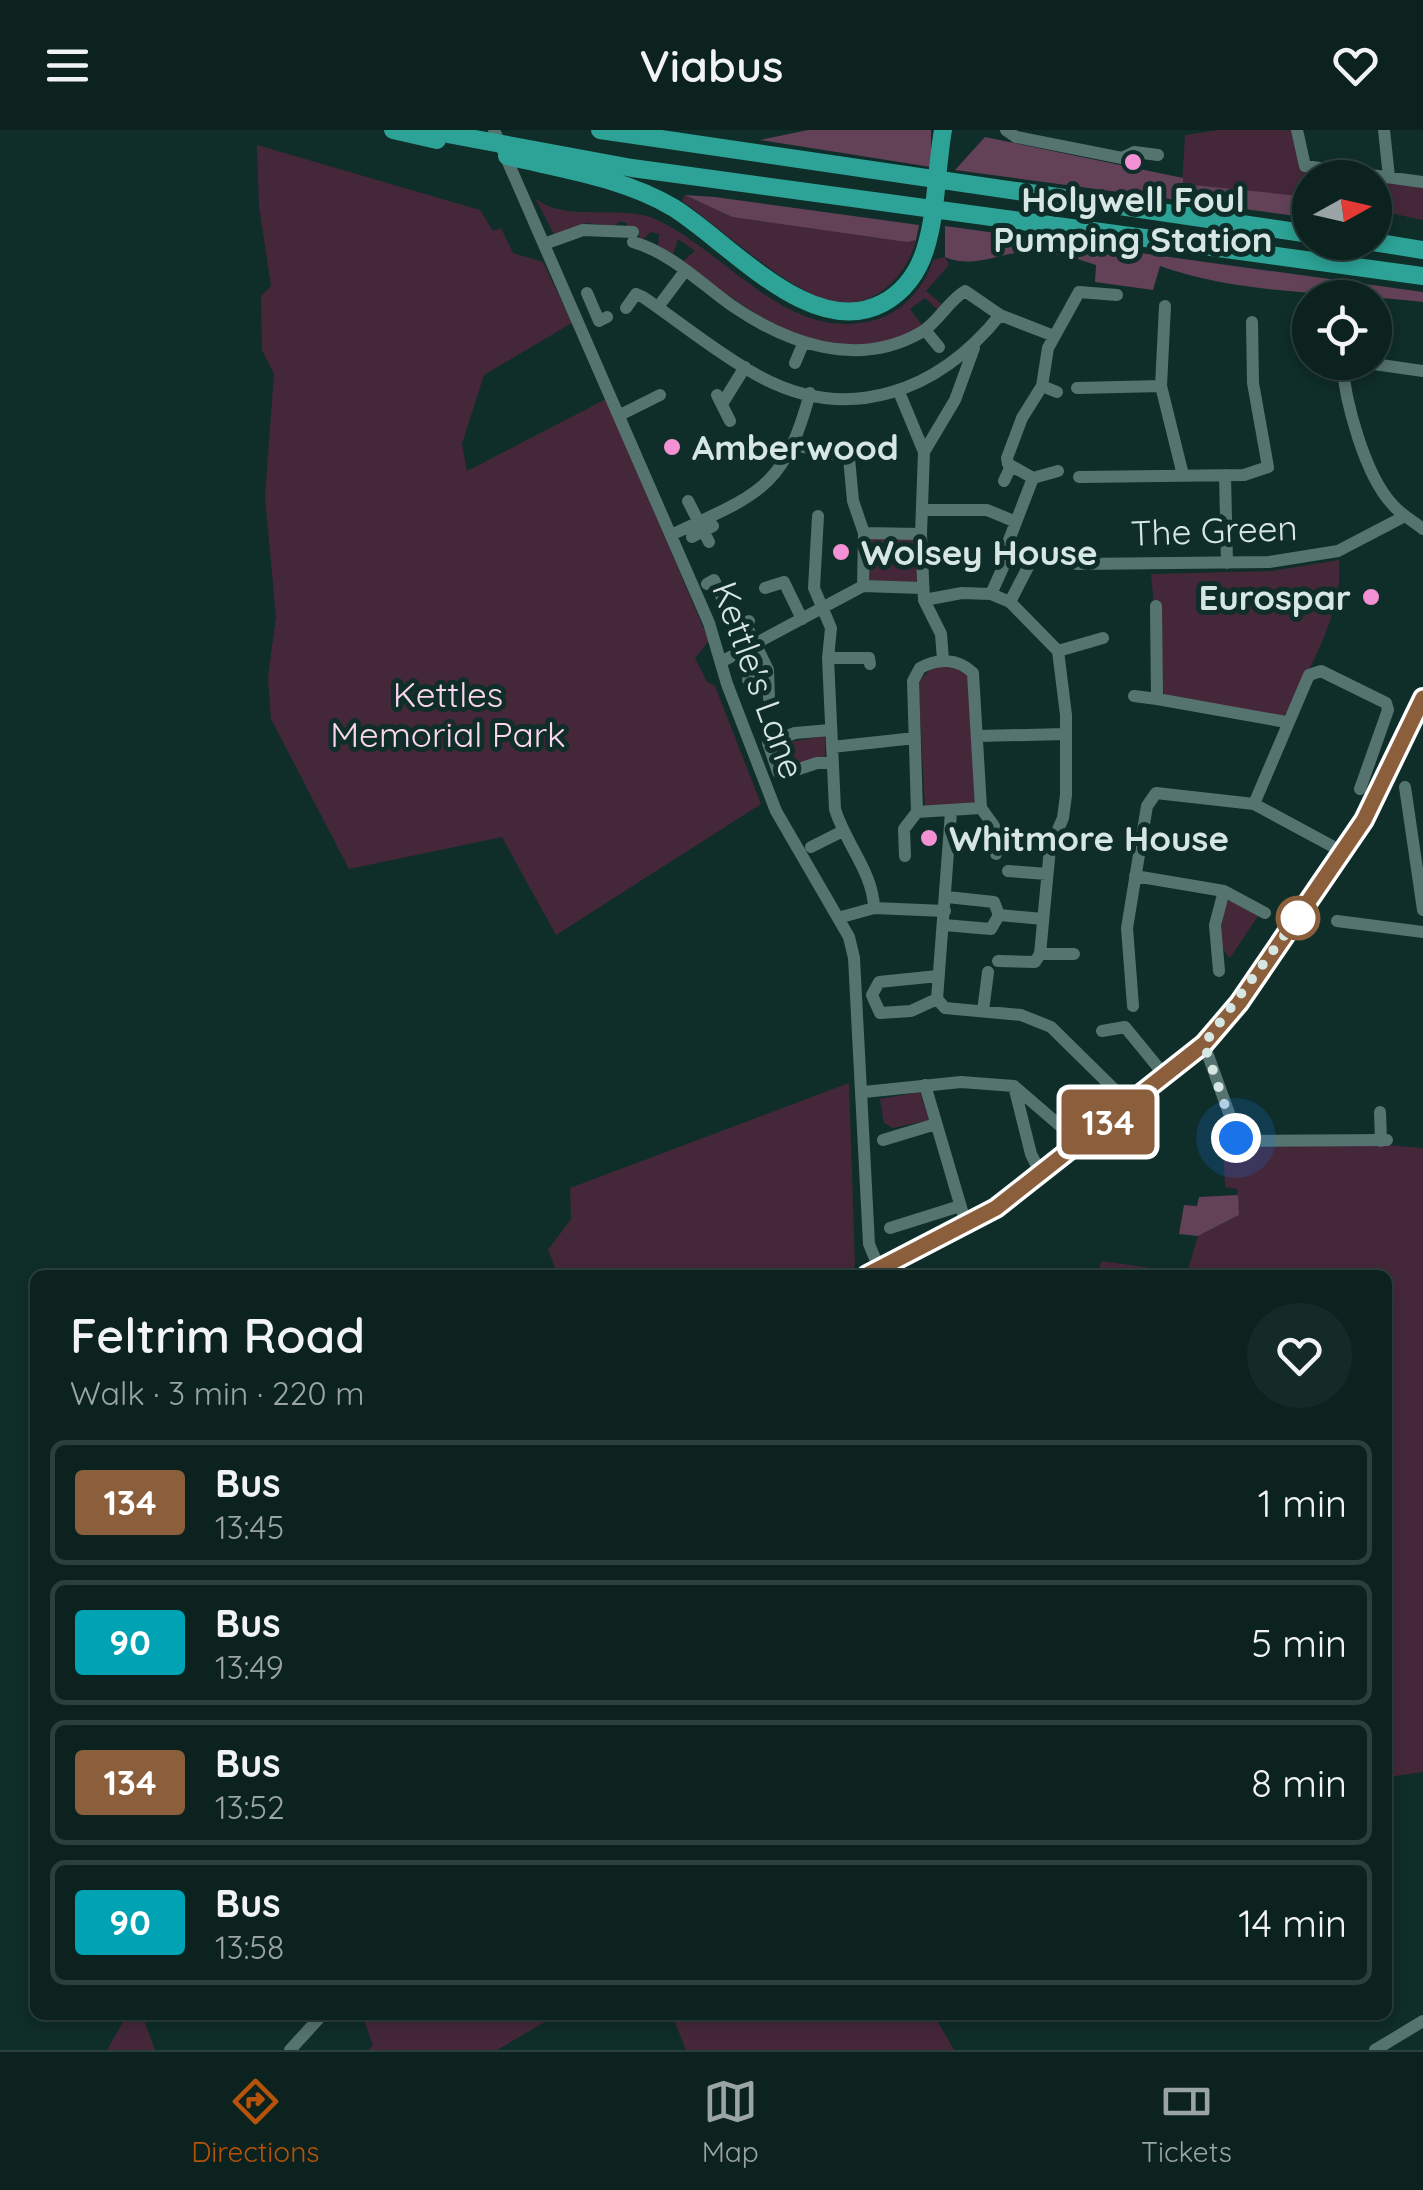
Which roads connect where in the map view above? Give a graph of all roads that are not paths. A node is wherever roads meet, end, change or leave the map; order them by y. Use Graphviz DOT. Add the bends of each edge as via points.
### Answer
graph roads {
  1 [pos="393,130"];
  2 [pos="426,130"];
  3 [pos="494,130"];
  4 [pos="600,130"];
  5 [pos="943,130"];
  6 [pos="1006,130"];
  7 [pos="1297,130"];
  8 [pos="1384,130"];
  9 [pos="1158,154"];
  10 [pos="1304,160"];
  11 [pos="1388,160"];
  12 [pos="1392,177"];
  13 [pos="1423,182"];
  14 [pos="1292,231"];
  15 [pos="544,244"];
  16 [pos="1392,245"];
  17 [pos="1423,250"];
  18 [pos="685,270"];
  19 [pos="1423,276"];
  20 [pos="588,293"];
  21 [pos="1117,295"];
  22 [pos="1165,306"];
  23 [pos="593,307"];
  24 [pos="658,307"];
  25 [pos="626,308"];
  26 [pos="574,314"];
  27 [pos="607,317"];
  28 [pos="998,318"];
  29 [pos="1252,322"];
  30 [pos="925,330"];
  31 [pos="1054,336"];
  32 [pos="803,344"];
  33 [pos="974,348"];
  34 [pos="945,356"];
  35 [pos="1392,366"];
  36 [pos="744,367"];
  37 [pos="1423,370"];
  38 [pos="792,375"];
  39 [pos="1343,380"];
  40 [pos="1042,386"];
  41 [pos="1161,386"];
  42 [pos="1077,388"];
  43 [pos="899,392"];
  44 [pos="1057,392"];
  45 [pos="810,393"];
  46 [pos="660,394"];
  47 [pos="620,415"];
  48 [pos="730,420"];
  49 [pos="795,445"];
  50 [pos="924,452"];
  51 [pos="1011,466"];
  52 [pos="1058,471"];
  53 [pos="1226,474"];
  54 [pos="1183,475"];
  55 [pos="1079,477"];
  56 [pos="1033,478"];
  57 [pos="1004,481"];
  58 [pos="924,510"];
  59 [pos="818,516"];
  60 [pos="1405,516"];
  61 [pos="1016,522"];
  62 [pos="1423,529"];
  63 [pos="864,532"];
  64 [pos="671,534"];
  65 [pos="920,534"];
  66 [pos="1009,554"];
  67 [pos="1227,563"];
  68 [pos="1076,564"];
  69 [pos="707,584"];
  70 [pos="863,586"];
  71 [pos="765,588"];
  72 [pos="923,594"];
  73 [pos="990,594"];
  74 [pos="1010,602"];
  75 [pos="1156,606"];
  76 [pos="822,608"];
  77 [pos="802,619"];
  78 [pos="1103,638"];
  79 [pos="755,645"];
  80 [pos="1058,652"];
  81 [pos="828,658"];
  82 [pos="943,660"];
  83 [pos="721,662"];
  84 [pos="870,664"];
  85 [pos="768,670"];
  86 [pos="748,680"];
  87 [pos="1134,696"];
  88 [pos="768,698"];
  89 [pos="1423,698"];
  90 [pos="1157,699"];
  91 [pos="1286,722"];
  92 [pos="830,730"];
  93 [pos="1066,734"];
  94 [pos="978,736"];
  95 [pos="914,738"];
  96 [pos="832,747"];
  97 [pos="832,763"];
  98 [pos="1405,787"];
  99 [pos="1360,788"];
  100 [pos="1254,804"];
  101 [pos="981,808"];
  102 [pos="917,812"];
  103 [pos="951,812"];
  104 [pos="841,832"];
  105 [pos="811,847"];
  106 [pos="1343,852"];
  107 [pos="996,854"];
  108 [pos="905,856"];
  109 [pos="1008,871"];
  110 [pos="1047,874"];
  111 [pos="1135,876"];
  112 [pos="1224,891"];
  113 [pos="874,908"];
  114 [pos="1423,910"];
  115 [pos="945,911"];
  116 [pos="1265,913"];
  117 [pos="999,915"];
  118 [pos="838,918"];
  119 [pos="1043,919"];
  120 [pos="1338,921"];
  121 [pos="1423,932"];
  122 [pos="1040,954"];
  123 [pos="1074,954"];
  124 [pos="998,961"];
  125 [pos="1219,970"];
  126 [pos="988,972"];
  127 [pos="938,976"];
  128 [pos="938,999"];
  129 [pos="1133,1006"];
  130 [pos="984,1011"];
  131 [pos="1102,1031"];
  132 [pos="1204,1044"];
  133 [pos="1166,1077"];
  134 [pos="925,1084"];
  135 [pos="1014,1086"];
  136 [pos="864,1092"];
  137 [pos="1122,1097"];
  138 [pos="1380,1112"];
  139 [pos="936,1124"];
  140 [pos="1073,1138"];
  141 [pos="883,1140"];
  142 [pos="1041,1174"];
  143 [pos="890,1228"];
  144 [pos="873,1270"];
  145 [pos="875,1270"];
  146 [pos="317,2020"];
  147 [pos="1423,2021"];
  148 [pos="290,2050"];
  149 [pos="1375,2050"];
  1 -- 5 [label="highway" via="595,177 670,205 804,302 860,311 892,298 915,274 928,238"];
  2 -- 19 [label="highway" via="632,168"];
  3 -- 15 [label="street, Kettle's Lane"];
  4 -- 14 [label="highway"];
  6 -- 9 [label="street" via="1117,157"];
  7 -- 10 [label="street"];
  8 -- 11 [label="street"];
  12 -- 13 [label="street"];
  15 -- 18 [label="street" via="583,230 652,240"];
  15 -- 26 [label="street, Kettle's Lane"];
  16 -- 17 [label="highway"];
  18 -- 24 [label="street"];
  18 -- 32 [label="street" via="748,316"];
  20 -- 23 [label="street"];
  21 -- 31 [label="street" via="1080,292"];
  22 -- 41 [label="street"];
  23 -- 26 [label="street"];
  23 -- 27 [label="street" via="598,320"];
  24 -- 25 [label="street" via="634,289"];
  24 -- 36 [label="street"];
  26 -- 47 [label="street, Kettle's Lane"];
  28 -- 30 [label="street" via="965,291"];
  28 -- 31 [label="street"];
  28 -- 33 [label="street"];
  29 -- 53 [label="street" via="1252,383 1268,467"];
  30 -- 32 [label="street" via="865,350"];
  30 -- 34 [label="street"];
  31 -- 40 [label="street"];
  32 -- 38 [label="street"];
  33 -- 34 [label="street"];
  33 -- 50 [label="street" via="955,400"];
  34 -- 43 [label="street"];
  35 -- 37 [label="street"];
  36 -- 38 [label="street"];
  36 -- 48 [label="street" via="719,399"];
  38 -- 45 [label="street"];
  39 -- 60 [label="street" via="1380,488"];
  40 -- 44 [label="street"];
  40 -- 51 [label="street" via="1009,447"];
  41 -- 42 [label="street"];
  41 -- 54 [label="street"];
  43 -- 45 [label="street" via="854,398"];
  43 -- 50 [label="street"];
  45 -- 49 [label="street"];
  46 -- 47 [label="street"];
  47 -- 64 [label="street, Kettle's Lane"];
  49 -- 63 [label="street" via="849,458"];
  49 -- 64 [label="street" via="778,475 756,494"];
  50 -- 58 [label="street"];
  51 -- 56 [label="street"];
  51 -- 57 [label="street"];
  52 -- 56 [label="street"];
  53 -- 54 [label="street"];
  53 -- 67 [label="street"];
  54 -- 55 [label="street"];
  56 -- 61 [label="street"];
  58 -- 61 [label="street" via="987,510"];
  58 -- 65 [label="street"];
  59 -- 76 [label="street" via="814,588"];
  60 -- 62 [label="street"];
  60 -- 67 [label="street, The Green" via="1338,551"];
  61 -- 66 [label="street"];
  63 -- 65 [label="street"];
  63 -- 70 [label="street"];
  64 -- 83 [label="street, Kettle's Lane"];
  65 -- 72 [label="street"];
  66 -- 73 [label="street"];
  66 -- 74 [label="street" via="1030,563"];
  67 -- 68 [label="street, The Green"];
  69 -- 79 [label="street" via="714,580 736,627 747,622"];
  70 -- 72 [label="street"];
  70 -- 76 [label="street"];
  71 -- 77 [label="street" via="784,582"];
  72 -- 73 [label="street"];
  72 -- 82 [label="street" via="941,634"];
  73 -- 74 [label="street"];
  74 -- 80 [label="street"];
  75 -- 90 [label="street"];
  76 -- 77 [label="street"];
  76 -- 81 [label="street" via="831,628"];
  77 -- 79 [label="street"];
  78 -- 80 [label="street"];
  79 -- 83 [label="street"];
  79 -- 85 [label="street"];
  80 -- 93 [label="street"];
  81 -- 84 [label="street" via="870,658"];
  81 -- 92 [label="street"];
  82 -- 94 [label="street" via="973,674"];
  82 -- 95 [label="street" via="914,675"];
  83 -- 118 [label="street, Kettle's Lane" via="776,811"];
  85 -- 86 [label="street"];
  85 -- 88 [label="street"];
  87 -- 90 [label="street"];
  89 -- 106 [label="street" via="1381,790"];
  90 -- 91 [label="street"];
  91 -- 99 [label="street" via="1309,675 1321,671 1386,703"];
  91 -- 100 [label="street"];
  92 -- 96 [label="street"];
  92 -- 97 [label="street" via="768,743 784,774"];
  93 -- 94 [label="street"];
  93 -- 110 [label="street" via="1063,818"];
  94 -- 101 [label="street"];
  95 -- 96 [label="street"];
  95 -- 102 [label="street"];
  96 -- 97 [label="street"];
  97 -- 104 [label="street"];
  98 -- 114 [label="street"];
  100 -- 106 [label="street"];
  100 -- 111 [label="street" via="1156,794 1146,806"];
  101 -- 103 [label="street"];
  101 -- 107 [label="street" via="994,826"];
  102 -- 103 [label="street"];
  102 -- 108 [label="street" via="904,830"];
  103 -- 115 [label="street"];
  104 -- 105 [label="street"];
  104 -- 113 [label="street" via="864,872"];
  106 -- 132 [label="street"];
  109 -- 110 [label="street"];
  110 -- 119 [label="street"];
  111 -- 112 [label="street"];
  111 -- 129 [label="street" via="1127,928"];
  112 -- 116 [label="street"];
  112 -- 125 [label="street" via="1215,925"];
  113 -- 115 [label="street"];
  113 -- 118 [label="street"];
  115 -- 117 [label="street" via="994,902"];
  115 -- 117 [label="street" via="991,929"];
  115 -- 127 [label="street"];
  117 -- 119 [label="street"];
  118 -- 136 [label="street, Kettle's Lane" via="854,958"];
  119 -- 122 [label="street"];
  120 -- 121 [label="street"];
  122 -- 123 [label="street"];
  122 -- 124 [label="street" via="1035,962"];
  126 -- 130 [label="street"];
  127 -- 128 [label="street"];
  127 -- 128 [label="street" via="880,982 872,995 880,1014"];
  128 -- 130 [label="street" via="944,1008"];
  130 -- 137 [label="street" via="1052,1027"];
  131 -- 133 [label="street" via="1125,1027"];
  132 -- 133 [label="street"];
  132 -- 138 [label="street" via="1239,1140 1384,1141"];
  133 -- 142 [label="street"];
  134 -- 135 [label="street"];
  134 -- 136 [label="street"];
  134 -- 139 [label="street"];
  135 -- 140 [label="street"];
  135 -- 142 [label="street"];
  136 -- 144 [label="street, Kettle's Lane"];
  139 -- 141 [label="street"];
  139 -- 143 [label="street" via="962,1210"];
  142 -- 145 [label="street" via="980,1218"];
  146 -- 148 [label="street"];
  147 -- 149 [label="street"];
}
